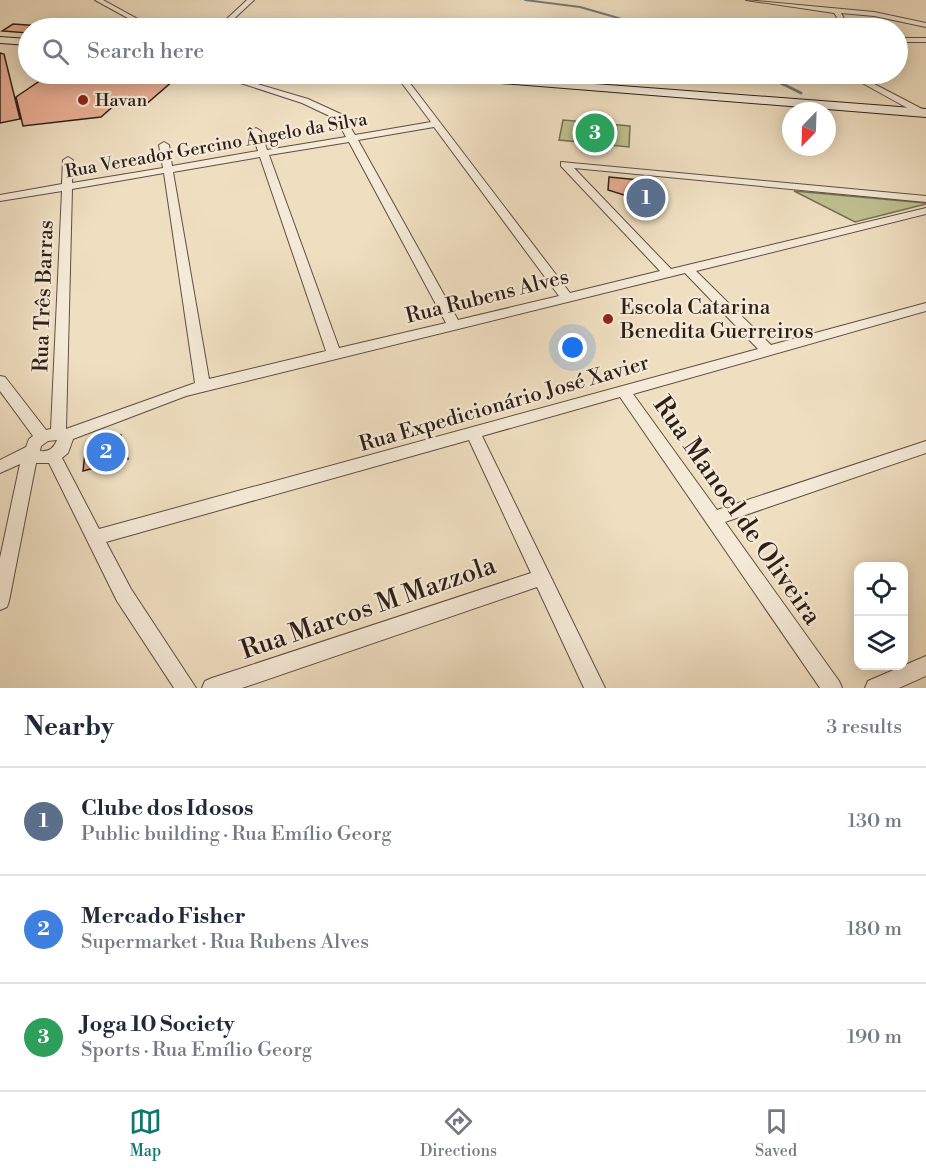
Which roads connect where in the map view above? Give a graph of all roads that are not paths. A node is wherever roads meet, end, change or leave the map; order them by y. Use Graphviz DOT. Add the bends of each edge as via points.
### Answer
graph roads {
  1 [pos="98,0"];
  2 [pos="251,0"];
  3 [pos="749,0"];
  4 [pos="836,11"];
  5 [pos="131,18"];
  6 [pos="231,18"];
  7 [pos="841,18"];
  8 [pos="897,18"];
  9 [pos="908,20"];
  10 [pos="926,24"];
  11 [pos="0,40"];
  12 [pos="908,40"];
  13 [pos="926,40"];
  14 [pos="18,41"];
  15 [pos="248,84"];
  16 [pos="407,84"];
  17 [pos="554,84"];
  18 [pos="869,84"];
  19 [pos="924,113"];
  20 [pos="438,124"];
  21 [pos="256,131"];
  22 [pos="353,138"];
  23 [pos="164,146"];
  24 [pos="264,153"];
  25 [pos="68,160"];
  26 [pos="168,169"];
  27 [pos="67,186"];
  28 [pos="0,198"];
  29 [pos="926,199"];
  30 [pos="926,211"];
  31 [pos="688,268"];
  32 [pos="668,273"];
  33 [pos="567,298"];
  34 [pos="926,307"];
  35 [pos="454,325"];
  36 [pos="768,351"];
  37 [pos="334,354"];
  38 [pos="0,381"];
  39 [pos="203,386"];
  40 [pos="623,391"];
  41 [pos="473,433"];
  42 [pos="54,435"];
  43 [pos="926,447"];
  44 [pos="31,452"];
  45 [pos="53,456"];
  46 [pos="0,467"];
  47 [pos="713,519"];
  48 [pos="94,538"];
  49 [pos="542,577"];
  50 [pos="0,601"];
  51 [pos="926,666"];
  52 [pos="186,688"];
  53 [pos="212,688"];
  54 [pos="595,688"];
  55 [pos="832,688"];
  56 [pos="875,688"];
  1 -- 5 [label="street"];
  2 -- 6 [label="street"];
  3 -- 4 [label="street"];
  4 -- 7 [label="street"];
  4 -- 8 [label="street"];
  9 -- 10 [label="street"];
  11 -- 14 [label="main road"];
  12 -- 13 [label="street"];
  15 -- 22 [label="street" via="330,110 340,117"];
  16 -- 20 [label="street"];
  17 -- 19 [label="main road"];
  18 -- 19 [label="street"];
  20 -- 22 [label="street, Rua Vereador Gercino Ângelo da Silva"];
  20 -- 33 [label="street"];
  21 -- 24 [label="street"];
  22 -- 24 [label="street, Rua Vereador Gercino Ângelo da Silva"];
  22 -- 35 [label="street"];
  23 -- 26 [label="street"];
  24 -- 26 [label="street, Rua Vereador Gercino Ângelo da Silva"];
  24 -- 37 [label="street"];
  25 -- 27 [label="street, Rua Três Barras"];
  26 -- 27 [label="street, Rua Vereador Gercino Ângelo da Silva"];
  26 -- 39 [label="street"];
  27 -- 28 [label="street, Rua Vereador Gercino Ângelo da Silva"];
  27 -- 42 [label="street, Rua Três Barras"];
  29 -- 32 [label="street" via="565,164"];
  30 -- 31 [label="street, Rua Rubens Alves"];
  31 -- 32 [label="street, Rua Rubens Alves"];
  31 -- 36 [label="street"];
  32 -- 33 [label="street, Rua Rubens Alves"];
  33 -- 35 [label="street, Rua Rubens Alves"];
  34 -- 36 [label="street, Rua Expedicionário José Xavier"];
  35 -- 37 [label="street, Rua Rubens Alves"];
  36 -- 40 [label="street, Rua Expedicionário José Xavier"];
  37 -- 39 [label="street, Rua Rubens Alves"];
  38 -- 42 [label="street"];
  39 -- 42 [label="street, Rua Rubens Alves"];
  40 -- 41 [label="street, Rua Expedicionário José Xavier"];
  40 -- 47 [label="street, Rua Manoel de Oliveira"];
  41 -- 48 [label="street, Rua Expedicionário José Xavier"];
  41 -- 49 [label="street"];
  42 -- 44 [label="street" via="34,443"];
  42 -- 45 [label="street" via="65,446"];
  43 -- 47 [label="street"];
  44 -- 45 [label="street" via="39,458"];
  44 -- 46 [label="street"];
  44 -- 50 [label="street"];
  45 -- 48 [label="street"];
  47 -- 55 [label="street, Rua Manoel de Oliveira"];
  48 -- 52 [label="street" via="124,595"];
  49 -- 53 [label="street, Rua Marcos M Mazzola"];
  49 -- 54 [label="street"];
  51 -- 56 [label="street"];
}
